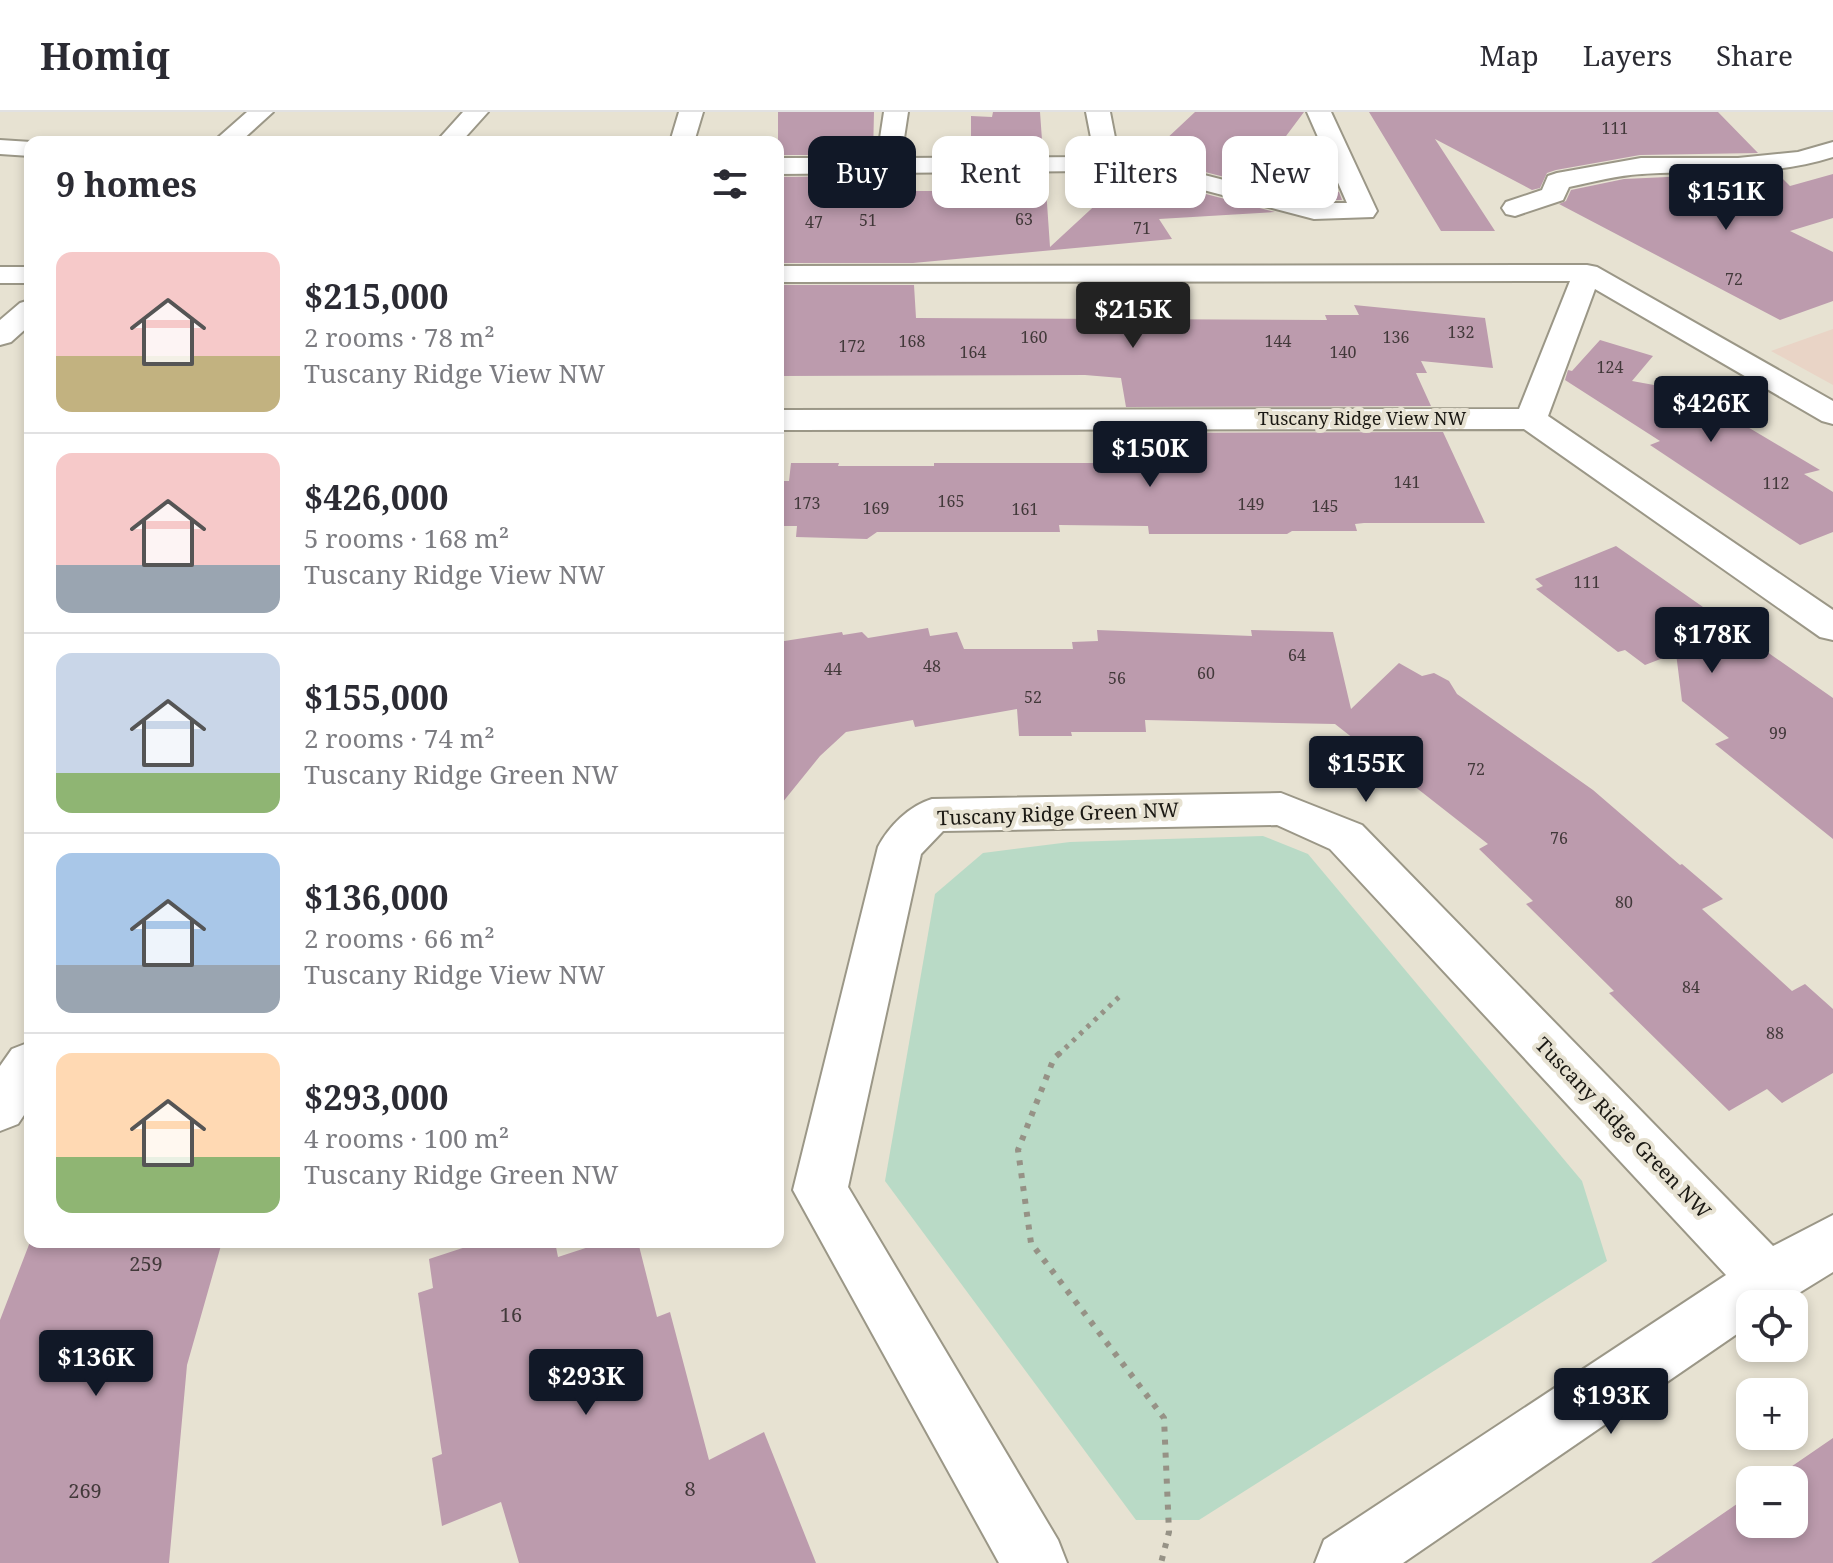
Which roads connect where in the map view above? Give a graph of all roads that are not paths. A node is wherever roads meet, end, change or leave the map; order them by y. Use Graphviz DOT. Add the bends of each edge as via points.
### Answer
graph roads {
  1 [pos="261,112"];
  2 [pos="476,112"];
  3 [pos="691,112"];
  4 [pos="896,112"];
  5 [pos="1098,112"];
  6 [pos="1319,112"];
  7 [pos="232,136"];
  8 [pos="454,136"];
  9 [pos="684,136"];
  10 [pos="892,136"];
  11 [pos="1104,136"];
  12 [pos="0,147"];
  13 [pos="24,149"];
  14 [pos="1833,149"];
  15 [pos="1065,164"];
  16 [pos="916,165"];
  17 [pos="784,166"];
  18 [pos="808,166"];
  19 [pos="1206,183"];
  20 [pos="1515,208"];
  21 [pos="1587,273"];
  22 [pos="784,274"];
  23 [pos="0,275"];
  24 [pos="24,275"];
  25 [pos="24,314"];
  26 [pos="0,336"];
  27 [pos="1833,414"];
  28 [pos="1531,419"];
  29 [pos="784,420"];
  30 [pos="1833,628"];
  31 [pos="24,1073"];
  32 [pos="0,1108"];
  33 [pos="1833,1241"];
  34 [pos="1768,1280"];
  35 [pos="1035,1563"];
  36 [pos="1347,1563"];
  1 -- 7 [label="street"];
  2 -- 8 [label="street"];
  3 -- 9 [label="street"];
  4 -- 10 [label="street"];
  5 -- 11 [label="street"];
  6 -- 19 [label="street" via="1364,211 1314,211"];
  12 -- 13 [label="street"];
  14 -- 20 [label="street" via="1801,159 1738,166 1641,166 1557,181 1554,195"];
  15 -- 16 [label="street"];
  17 -- 18 [label="street"];
  21 -- 22 [label="street"];
  21 -- 27 [label="street"];
  21 -- 28 [label="street"];
  23 -- 24 [label="street"];
  25 -- 26 [label="street"];
  28 -- 29 [label="street, Tuscany Ridge View NW"];
  28 -- 30 [label="street"];
  31 -- 32 [label="street"];
  33 -- 34 [label="street"];
  34 -- 35 [label="street, Tuscany Ridge Green NW" via="1346,837 1281,809 932,815 900,847 820,1190"];
  34 -- 36 [label="street"];
}
